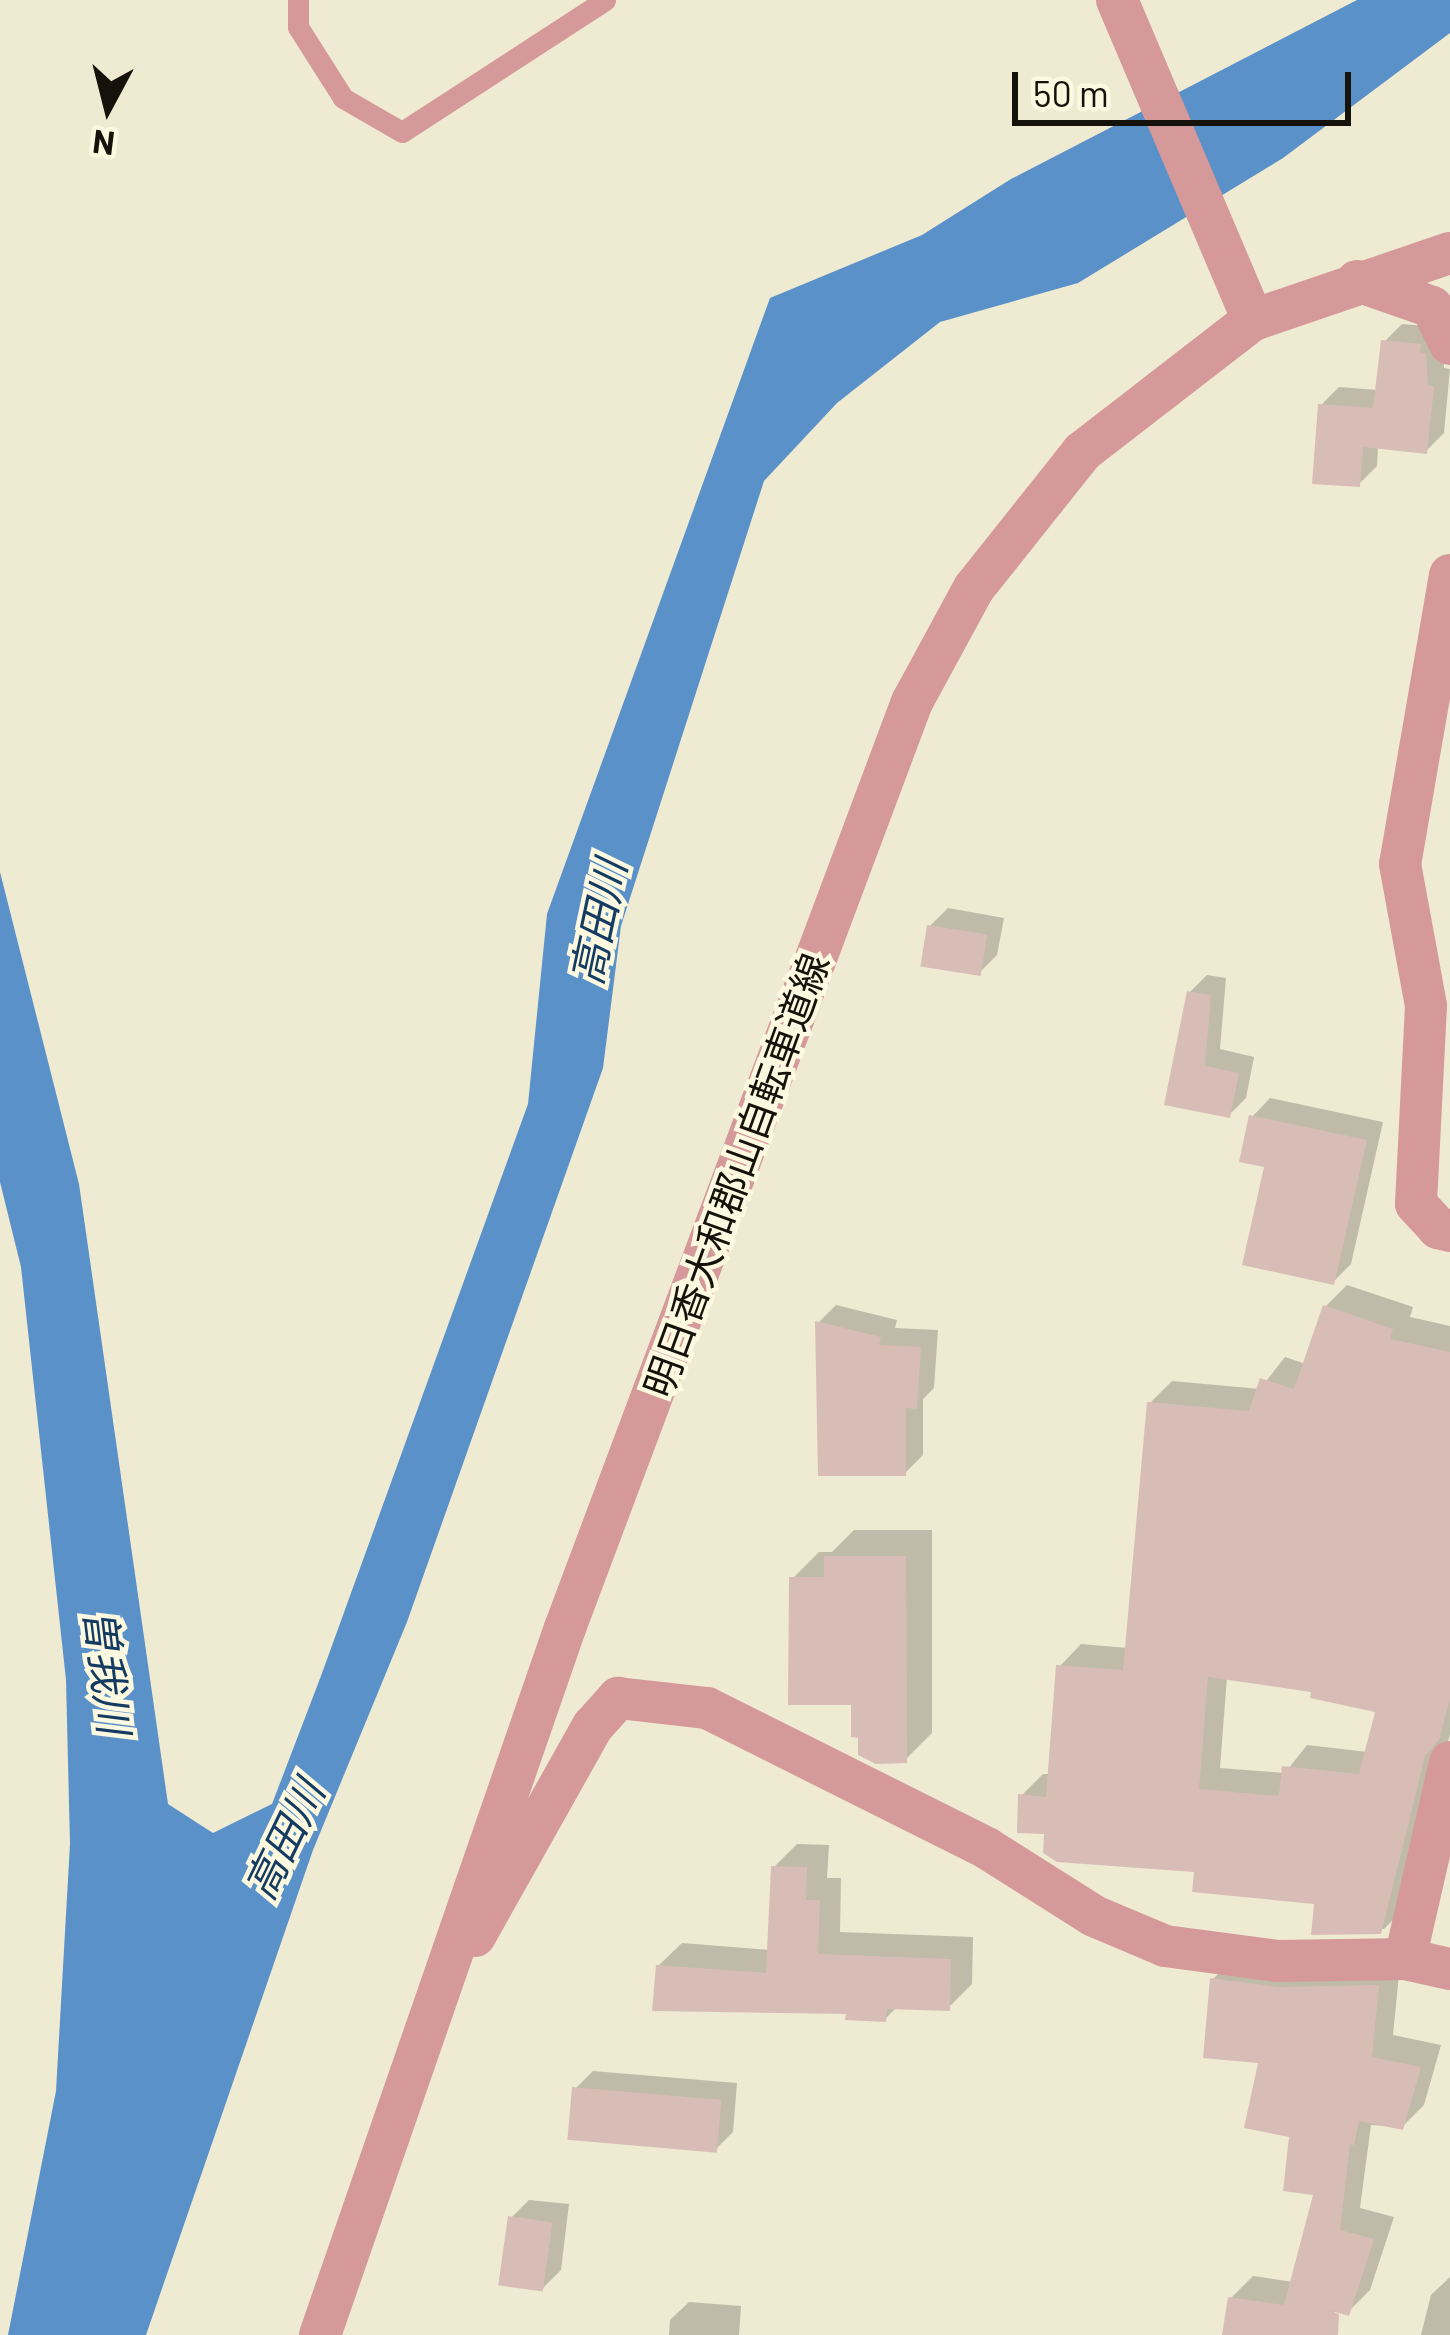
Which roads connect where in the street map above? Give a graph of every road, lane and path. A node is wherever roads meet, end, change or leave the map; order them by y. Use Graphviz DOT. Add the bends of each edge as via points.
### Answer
graph roads {
  1 [pos="298,0"];
  2 [pos="605,0"];
  3 [pos="1121,9"];
  4 [pos="1450,253"];
  5 [pos="1357,281"];
  6 [pos="1248,310"];
  7 [pos="1450,344"];
  8 [pos="1450,575"];
  9 [pos="1450,1231"];
  10 [pos="1450,1762"];
  11 [pos="1406,1959"];
  12 [pos="1450,1969"];
  13 [pos="436,1997"];
  14 [pos="320,2335"];
  1 -- 2 [label="lane" via="298,27 343,98 402,132"];
  3 -- 6 [label="street"];
  4 -- 5 [label="street, 明日香大和郡山自転車道線"];
  5 -- 6 [label="street, 明日香大和郡山自転車道線"];
  5 -- 7 [label="street" via="1432,307"];
  6 -- 13 [label="street, 明日香大和郡山自転車道線" via="1082,452 974,588 912,702 565,1628"];
  8 -- 9 [label="street" via="1400,863 1426,1006 1416,1204"];
  10 -- 11 [label="street"];
  11 -- 12 [label="street"];
  11 -- 13 [label="street" via="1279,1960 1165,1946 1094,1916 988,1849 707,1708 618,1698 593,1726"];
  13 -- 14 [label="street, 明日香大和郡山自転車道線"];
}
